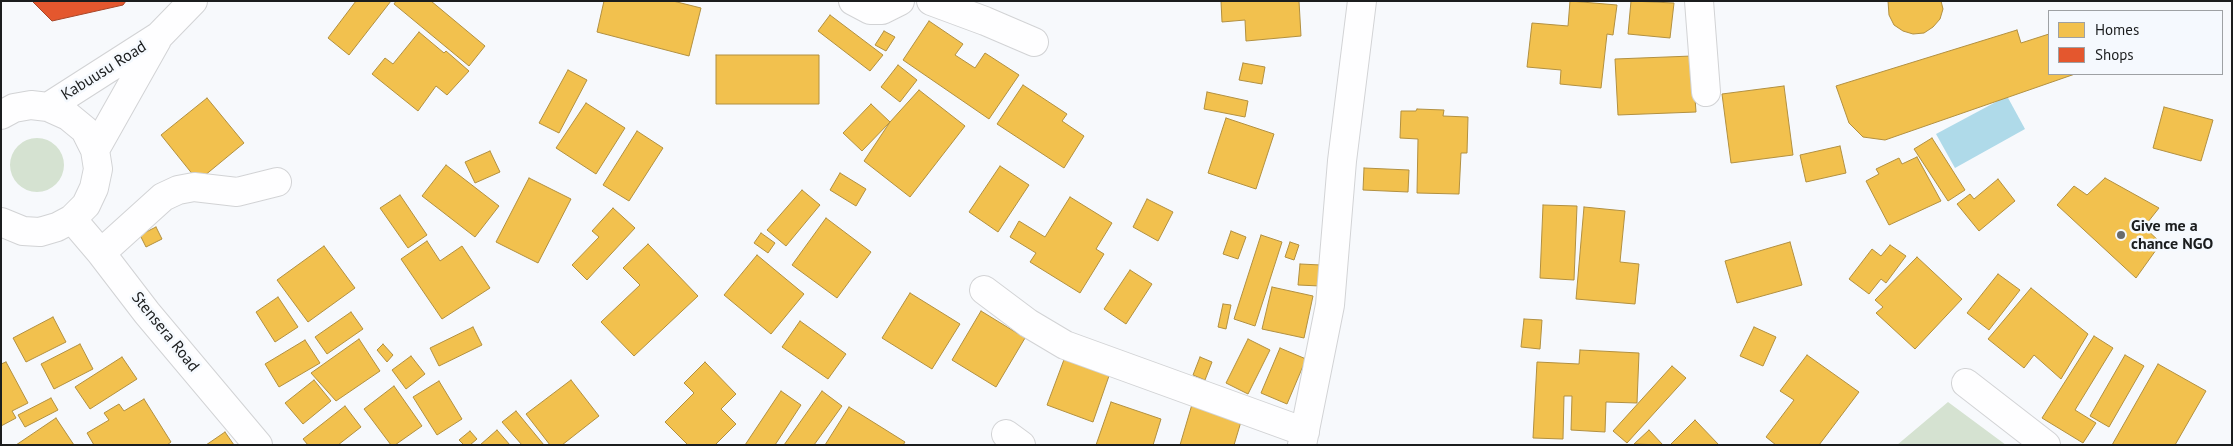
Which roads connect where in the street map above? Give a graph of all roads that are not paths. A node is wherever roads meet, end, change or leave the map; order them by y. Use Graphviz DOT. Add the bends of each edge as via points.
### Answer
graph roads {
  1 [pos="193,1"];
  2 [pos="853,1"];
  3 [pos="900,1"];
  4 [pos="931,1"];
  5 [pos="1362,1"];
  6 [pos="1699,1"];
  7 [pos="159,36"];
  8 [pos="1034,42"];
  9 [pos="1706,92"];
  10 [pos="5,105"];
  11 [pos="48,107"];
  12 [pos="95,150"];
  13 [pos="277,182"];
  14 [pos="72,219"];
  15 [pos="8,233"];
  16 [pos="101,252"];
  17 [pos="984,290"];
  18 [pos="1966,383"];
  19 [pos="1303,438"];
  20 [pos="258,445"];
  21 [pos="2046,445"];
  1 -- 7 [label="street, Kabuusu Road"];
  2 -- 3 [label="street" via="870,10 882,10"];
  4 -- 8 [label="street"];
  5 -- 19 [label="street" via="1342,162 1330,305"];
  6 -- 9 [label="street"];
  7 -- 11 [label="street, Kabuusu Road"];
  7 -- 12 [label="street, Kabuusu Road"];
  10 -- 11 [label="street"];
  11 -- 12 [label="street" via="68,116 85,130"];
  12 -- 14 [label="street" via="98,169 94,188 86,205"];
  13 -- 16 [label="street" via="237,192 194,187 178,190 163,197"];
  14 -- 15 [label="street" via="40,232"];
  14 -- 16 [label="street, Stensera Road"];
  16 -- 20 [label="street, Stensera Road" via="147,313"];
  17 -- 19 [label="street" via="1028,323 1065,345 1219,399"];
  18 -- 21 [label="street"];
}
